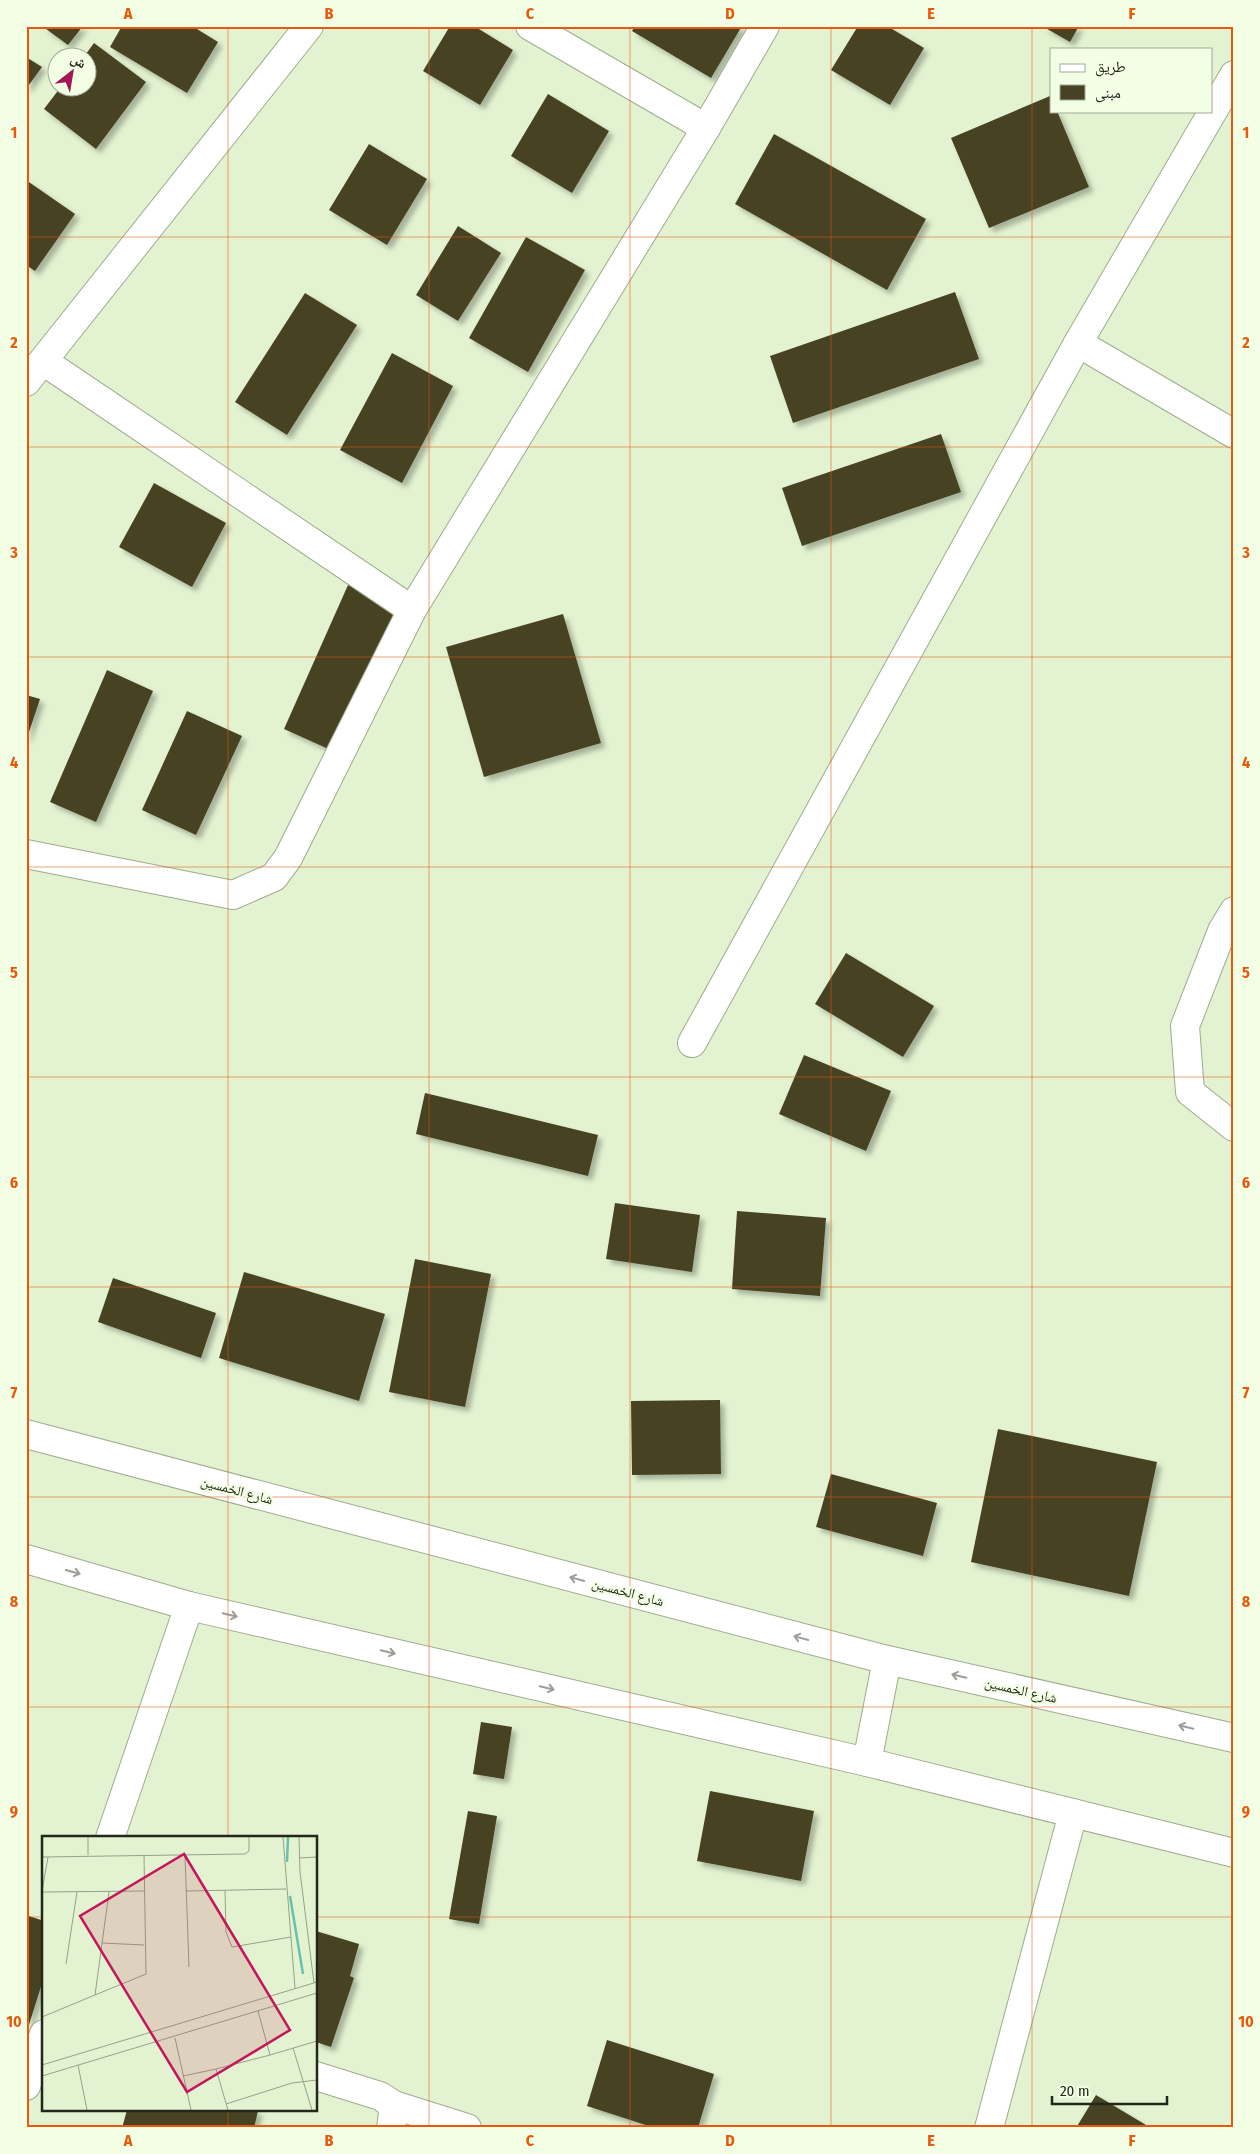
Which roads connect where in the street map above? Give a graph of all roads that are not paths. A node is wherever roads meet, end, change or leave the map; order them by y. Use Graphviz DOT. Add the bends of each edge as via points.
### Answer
graph roads {
  1 [pos="309,26"];
  2 [pos="530,26"];
  3 [pos="765,26"];
  4 [pos="1234,74"];
  5 [pos="1212,112"];
  6 [pos="1212,112"];
  7 [pos="706,128"];
  8 [pos="1078,343"];
  9 [pos="43,361"];
  10 [pos="26,382"];
  11 [pos="1234,434"];
  12 [pos="412,610"];
  13 [pos="26,854"];
  14 [pos="1234,911"];
  15 [pos="692,1043"];
  16 [pos="1234,1127"];
  17 [pos="26,1434"];
  18 [pos="26,1559"];
  19 [pos="189,1606"];
  20 [pos="887,1660"];
  21 [pos="1234,1738"];
  22 [pos="867,1762"];
  23 [pos="1073,1813"];
  24 [pos="111,1836"];
  25 [pos="1234,1852"];
  26 [pos="42,2040"];
  27 [pos="318,2077"];
  28 [pos="26,2086"];
  29 [pos="392,2116"];
  30 [pos="467,2128"];
  31 [pos="989,2128"];
  1 -- 9 [label="street"];
  2 -- 7 [label="street"];
  3 -- 7 [label="street"];
  4 -- 5 [label="street"];
  6 -- 8 [label="street"];
  7 -- 12 [label="street"];
  8 -- 11 [label="street"];
  8 -- 15 [label="street"];
  9 -- 10 [label="street"];
  9 -- 12 [label="street"];
  12 -- 13 [label="street" via="288,858 274,877 234,895"];
  14 -- 16 [label="street" via="1222,931 1185,1026 1190,1092"];
  20 -- 17 [label="street, شارع الخمسين, one-way"];
  18 -- 19 [label="street, one-way"];
  19 -- 22 [label="street, one-way"];
  19 -- 24 [label="street"];
  21 -- 20 [label="street, شارع الخمسين, one-way"];
  20 -- 22 [label="street"];
  22 -- 23 [label="street"];
  23 -- 25 [label="street"];
  23 -- 31 [label="street"];
  26 -- 28 [label="street"];
  27 -- 29 [label="street" via="380,2096"];
  29 -- 30 [label="street"];
}
